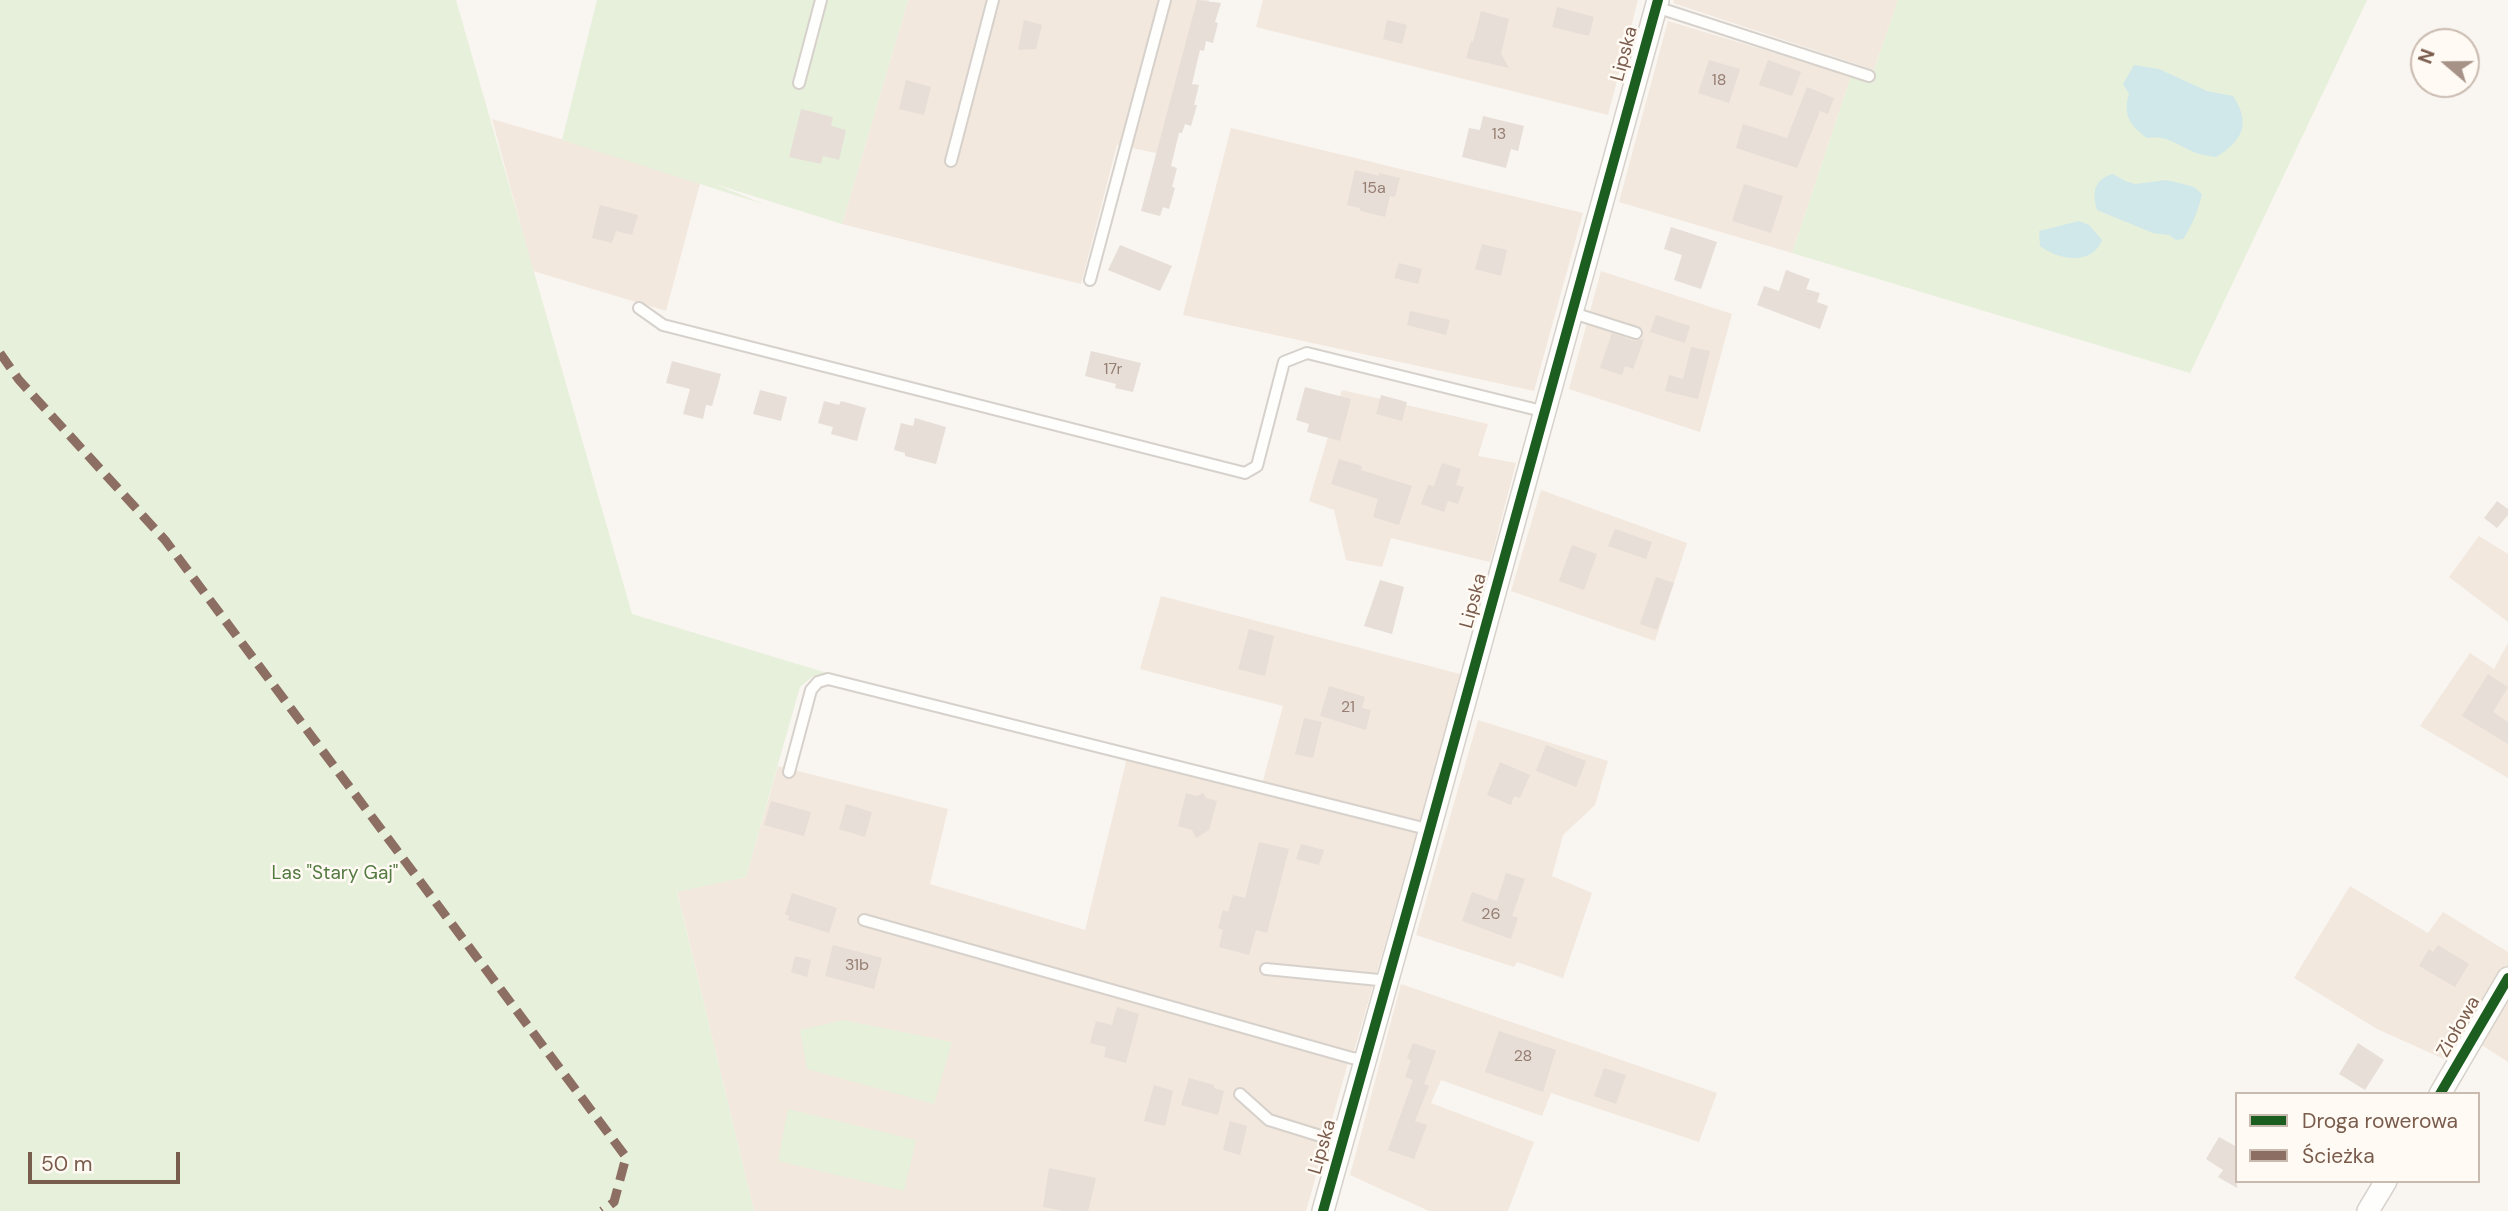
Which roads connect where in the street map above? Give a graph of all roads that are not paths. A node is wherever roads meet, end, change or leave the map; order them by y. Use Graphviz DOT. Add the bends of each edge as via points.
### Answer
graph roads {
  1 [pos="821,0"];
  2 [pos="993,0"];
  3 [pos="1165,0"];
  4 [pos="1657,3"];
  5 [pos="1869,76"];
  6 [pos="799,83"];
  7 [pos="951,161"];
  8 [pos="1090,280"];
  9 [pos="639,309"];
  10 [pos="1573,313"];
  11 [pos="1636,332"];
  12 [pos="1546,412"];
  13 [pos="789,772"];
  14 [pos="1431,830"];
  15 [pos="864,920"];
  16 [pos="1266,969"];
  17 [pos="2508,978"];
  18 [pos="1388,981"];
  19 [pos="1366,1060"];
  20 [pos="2441,1092"];
  21 [pos="1240,1094"];
  22 [pos="1343,1143"];
  23 [pos="2385,1183"];
  24 [pos="1323,1211"];
  25 [pos="2368,1211"];
  1 -- 6 [label="lane"];
  2 -- 7 [label="lane"];
  3 -- 8 [label="lane"];
  4 -- 5 [label="lane"];
  4 -- 10 [label="street, Lipska"];
  9 -- 12 [label="lane" via="663,325 1245,473 1257,466 1283,362 1307,353"];
  10 -- 11 [label="lane"];
  10 -- 12 [label="street, Lipska"];
  12 -- 14 [label="street, Lipska"];
  13 -- 14 [label="lane" via="811,690 828,679"];
  14 -- 18 [label="street, Lipska"];
  15 -- 19 [label="lane"];
  16 -- 18 [label="lane"];
  17 -- 20 [label="street, Ziołowa"];
  18 -- 19 [label="street, Lipska"];
  19 -- 22 [label="street, Lipska"];
  21 -- 22 [label="lane" via="1269,1121"];
  22 -- 24 [label="street, Lipska"];
  23 -- 25 [label="street"];
}
